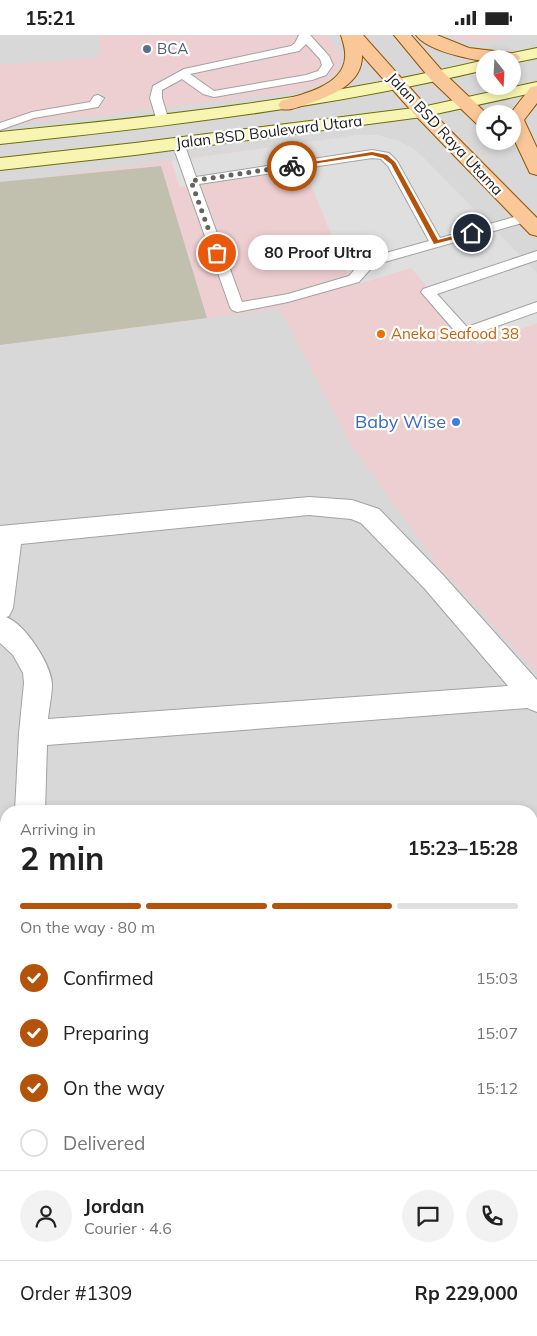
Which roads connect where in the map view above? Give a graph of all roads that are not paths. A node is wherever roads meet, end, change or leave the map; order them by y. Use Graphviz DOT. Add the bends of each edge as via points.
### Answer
graph roads {
  1 [pos="304,35"];
  2 [pos="349,35"];
  3 [pos="354,35"];
  4 [pos="402,35"];
  5 [pos="424,35"];
  6 [pos="537,53"];
  7 [pos="476,55"];
  8 [pos="521,56"];
  9 [pos="476,67"];
  10 [pos="182,74"];
  11 [pos="438,77"];
  12 [pos="399,86"];
  13 [pos="537,87"];
  14 [pos="537,91"];
  15 [pos="98,98"];
  16 [pos="465,103"];
  17 [pos="287,105"];
  18 [pos="422,112"];
  19 [pos="476,113"];
  20 [pos="163,121"];
  21 [pos="0,127"];
  22 [pos="0,138"];
  23 [pos="178,143"];
  24 [pos="516,150"];
  25 [pos="0,164"];
  26 [pos="537,169"];
  27 [pos="191,181"];
  28 [pos="531,224"];
  29 [pos="436,243"];
  30 [pos="537,255"];
  31 [pos="537,307"];
  32 [pos="5,536"];
  33 [pos="0,608"];
  34 [pos="0,626"];
  35 [pos="535,698"];
  36 [pos="33,733"];
  37 [pos="30,805"];
  1 -- 10 [label="lane" via="300,45 285,52"];
  1 -- 10 [label="lane" via="328,65 322,73 308,79 214,93 207,92"];
  2 -- 17 [label="main road" via="354,59 346,78 325,91"];
  3 -- 12 [label="main road, Jalan BSD Raya Utama"];
  4 -- 11 [label="main road, Jalan BSD Raya Utama"];
  5 -- 7 [label="main road" via="458,52"];
  6 -- 8 [label="main road"];
  9 -- 11 [label="main road, Jalan BSD Boulevard Utara"];
  10 -- 20 [label="lane" via="157,88 156,97"];
  11 -- 12 [label="main road, Jalan BSD Boulevard Utara"];
  11 -- 16 [label="main road, Jalan BSD Raya Utama"];
  12 -- 17 [label="main road, Jalan BSD Boulevard Utara"];
  12 -- 18 [label="main road, Jalan BSD Raya Utama"];
  13 -- 16 [label="main road, Jalan BSD Boulevard Utara"];
  14 -- 26 [label="main road" via="515,120"];
  15 -- 21 [label="lane" via="94,105 32,115"];
  16 -- 18 [label="main road, Jalan BSD Boulevard Utara"];
  16 -- 19 [label="main road, Jalan BSD Raya Utama"];
  17 -- 20 [label="main road, Jalan BSD Boulevard Utara"];
  18 -- 23 [label="main road, Jalan BSD Boulevard Utara"];
  18 -- 28 [label="main road, Jalan BSD Raya Utama"];
  20 -- 22 [label="main road, Jalan BSD Boulevard Utara"];
  23 -- 25 [label="main road, Jalan BSD Boulevard Utara"];
  23 -- 27 [label="lane"];
  24 -- 26 [label="main road"];
  27 -- 29 [label="lane" via="372,154 385,156 393,164"];
  27 -- 29 [label="lane" via="237,307 288,298 354,279 369,262"];
  28 -- 29 [label="lane"];
  30 -- 31 [label="lane" via="428,292 464,333"];
  32 -- 33 [label="street"];
  32 -- 35 [label="street" via="310,507 352,510 370,516 386,531"];
  34 -- 36 [label="street" via="22,647 36,671 38,683"];
  35 -- 36 [label="street"];
  36 -- 37 [label="street"];
}
